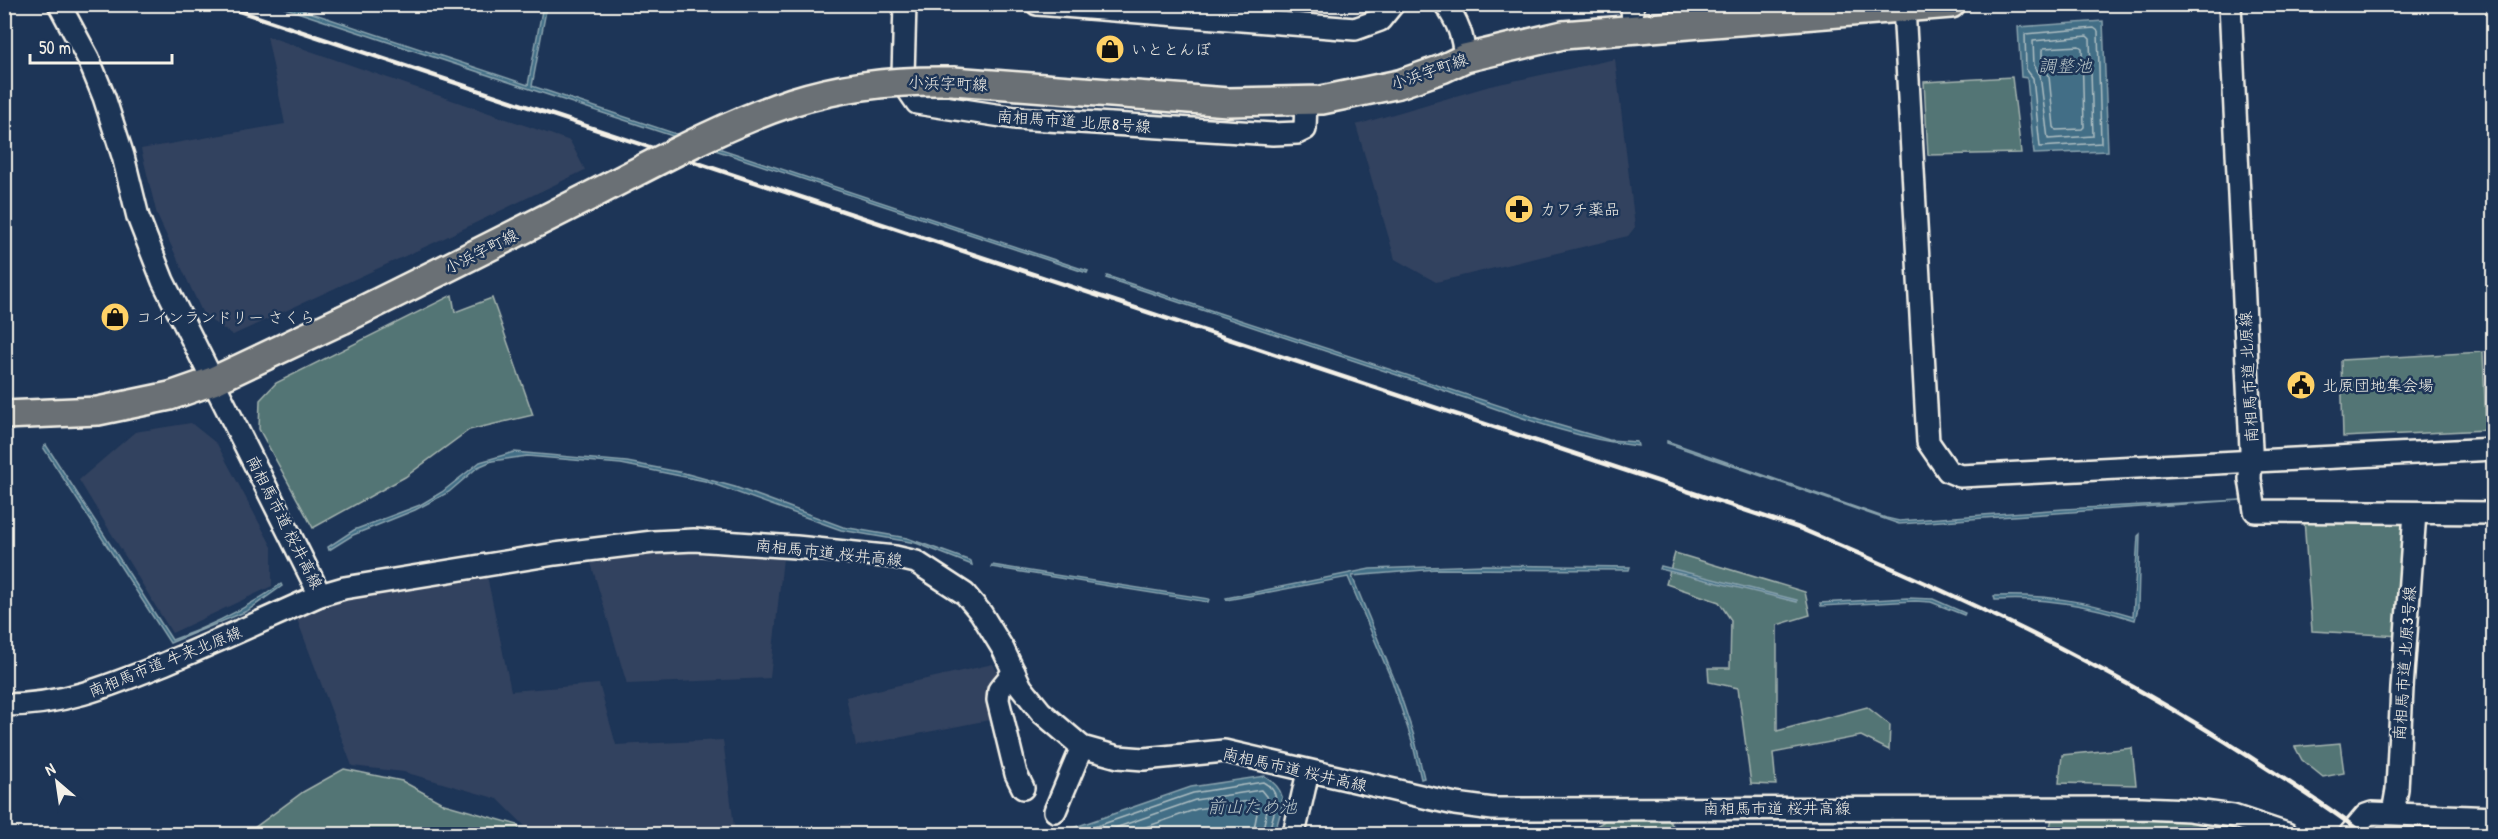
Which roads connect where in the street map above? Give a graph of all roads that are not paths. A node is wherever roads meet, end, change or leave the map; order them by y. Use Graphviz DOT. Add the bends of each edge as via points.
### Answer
graph roads {
  1 [pos="59,4"];
  2 [pos="905,4"];
  3 [pos="1037,4"];
  4 [pos="1393,4"];
  5 [pos="1445,4"];
  6 [pos="1951,4"];
  7 [pos="2230,4"];
  8 [pos="1904,8"];
  9 [pos="1633,16"];
  10 [pos="1466,58"];
  11 [pos="1306,101"];
  12 [pos="213,381"];
  13 [pos="4,415"];
  14 [pos="2493,449"];
  15 [pos="2250,462"];
  16 [pos="2415,513"];
  17 [pos="2493,513"];
  18 [pos="320,595"];
  19 [pos="1014,672"];
  20 [pos="4,705"];
  21 [pos="1082,747"];
  22 [pos="1308,772"];
  23 [pos="1023,788"];
  24 [pos="1055,811"];
  25 [pos="2393,813"];
  26 [pos="2493,818"];
  27 [pos="1294,834"];
  28 [pos="2287,834"];
  29 [pos="2350,834"];
  1 -- 12 [label="street, 南相馬市道 桜井高線" via="104,96 138,217 155,262"];
  2 -- 11 [label="street, 南相馬市道 北原8号線" via="903,75 917,104 1026,119 1273,134 1305,129"];
  3 -- 4 [label="street" via="1355,29 1380,20"];
  5 -- 10 [label="street" via="1462,35"];
  6 -- 8 [label="main road, 小浜字町線"];
  7 -- 15 [label="street, 南相馬市道 北原線"];
  8 -- 9 [label="main road, 小浜字町線"];
  8 -- 15 [label="street" via="1928,442 1938,459 1948,471 1960,476"];
  9 -- 10 [label="main road, 小浜字町線"];
  10 -- 11 [label="main road, 小浜字町線" via="1400,84"];
  11 -- 12 [label="main road, 小浜字町線, bridge" via="1228,102 953,81 905,81 807,97 759,114 641,170"];
  12 -- 13 [label="main road, 小浜字町線" via="170,396 98,411"];
  12 -- 18 [label="street, 南相馬市道 桜井高線"];
  14 -- 15 [label="street"];
  15 -- 16 [label="street, 南相馬市道 北原線" via="2255,510"];
  16 -- 17 [label="street, 南相馬市道 北原線"];
  16 -- 25 [label="street, 南相馬市道 北原3号線"];
  18 -- 19 [label="street, 南相馬市道 桜井高線" via="555,554 653,542 705,541 895,556 915,562 965,594 981,613"];
  18 -- 20 [label="street, 南相馬市道 牛来北原線" via="109,686 57,701"];
  19 -- 21 [label="street, 南相馬市道 桜井高線" via="1041,711"];
  19 -- 23 [label="street" via="999,690 998,700"];
  21 -- 22 [label="street, 南相馬市道 桜井高線" via="1144,759 1224,751"];
  21 -- 24 [label="street"];
  22 -- 27 [label="street"];
  22 -- 28 [label="street, 南相馬市道 桜井高線" via="1493,809 2189,810 2233,816"];
  25 -- 26 [label="street"];
  25 -- 29 [label="street" via="2366,815"];
}
